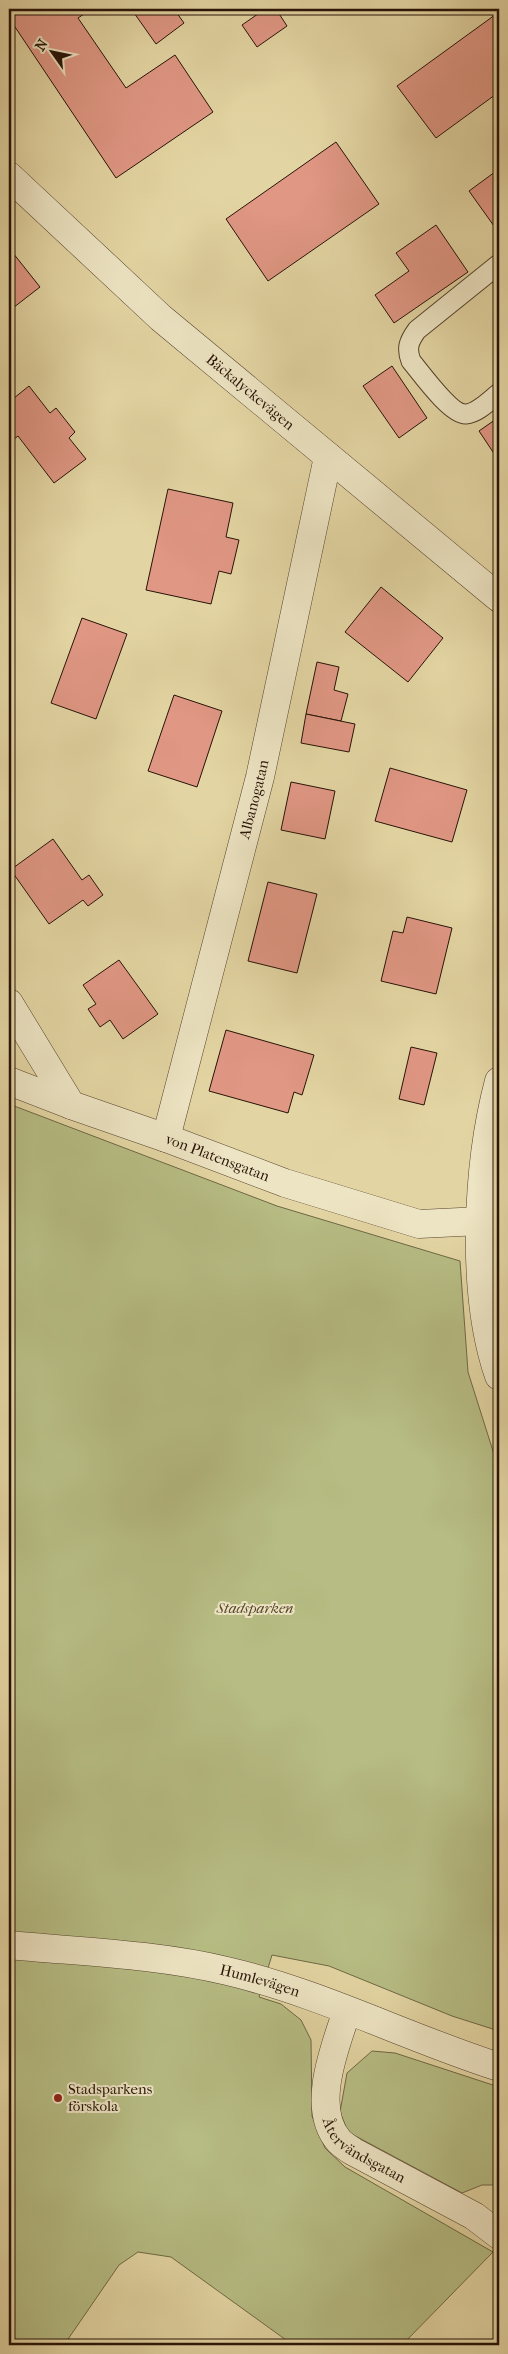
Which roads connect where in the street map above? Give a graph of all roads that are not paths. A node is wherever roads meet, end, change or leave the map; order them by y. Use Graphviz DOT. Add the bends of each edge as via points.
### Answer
graph roads {
  1 [pos="9,176"];
  2 [pos="499,264"];
  3 [pos="499,394"];
  4 [pos="328,457"];
  5 [pos="499,598"];
  6 [pos="9,1003"];
  7 [pos="499,1080"];
  8 [pos="9,1082"];
  9 [pos="71,1105"];
  10 [pos="166,1138"];
  11 [pos="481,1221"];
  12 [pos="499,1376"];
  13 [pos="9,1945"];
  14 [pos="347,2011"];
  15 [pos="499,2067"];
  16 [pos="499,2236"];
  1 -- 4 [label="street, Bäckalyckevägen" via="161,318"];
  2 -- 3 [label="lane" via="417,330 408,351 411,361 453,410 464,414 473,412"];
  4 -- 5 [label="street, Bäckalyckevägen"];
  4 -- 10 [label="street, Albanogatan" via="260,777"];
  6 -- 9 [label="street"];
  7 -- 11 [label="street" via="491,1111"];
  8 -- 9 [label="street, von Platensgatan"];
  9 -- 10 [label="street, von Platensgatan"];
  10 -- 11 [label="street, von Platensgatan" via="285,1184 419,1224"];
  11 -- 12 [label="street" via="482,1285"];
  13 -- 14 [label="street, Humlevägen" via="166,1959 226,1970 278,1984"];
  14 -- 15 [label="street, Humlevägen"];
  14 -- 16 [label="street, Återvändsgatan" via="325,2092 328,2121 339,2140 354,2152 474,2216"];
}
